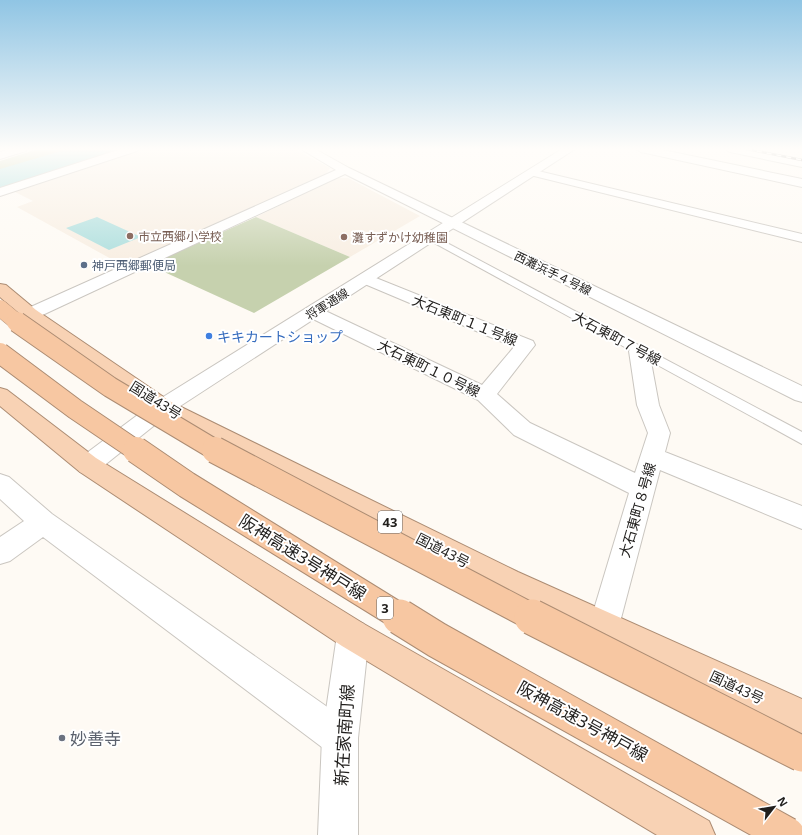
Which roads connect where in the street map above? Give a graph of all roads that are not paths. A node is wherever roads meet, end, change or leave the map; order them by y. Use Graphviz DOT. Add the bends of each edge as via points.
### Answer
graph roads {
  1 [pos="13,188"];
  2 [pos="305,188"];
  3 [pos="380,188"];
  4 [pos="510,188"];
  5 [pos="596,188"];
  6 [pos="0,192"];
  7 [pos="453,224"];
  8 [pos="432,238"];
  9 [pos="802,238"];
  10 [pos="366,279"];
  11 [pos="0,289"];
  12 [pos="0,308"];
  13 [pos="313,312"];
  14 [pos="30,314"];
  15 [pos="639,350"];
  16 [pos="0,353"];
  17 [pos="0,395"];
  18 [pos="485,395"];
  19 [pos="802,395"];
  20 [pos="163,407"];
  21 [pos="802,439"];
  22 [pos="652,457"];
  23 [pos="88,465"];
  24 [pos="0,484"];
  25 [pos="643,488"];
  26 [pos="802,518"];
  27 [pos="44,522"];
  28 [pos="0,552"];
  29 [pos="604,626"];
  30 [pos="354,635"];
  31 [pos="802,717"];
  32 [pos="340,738"];
  33 [pos="802,754"];
  34 [pos="338,835"];
  35 [pos="695,835"];
  36 [pos="787,835"];
  1 -- 6 [label="street"];
  2 -- 14 [label="street"];
  3 -- 7 [label="street, 西灘浜手４号線"];
  4 -- 7 [label="street, 将軍通線"];
  5 -- 9 [label="street"];
  7 -- 8 [label="street, 将軍通線"];
  7 -- 19 [label="street, 西灘浜手４号線"];
  8 -- 10 [label="street, 将軍通線"];
  8 -- 15 [label="lane, 大石東町７号線"];
  10 -- 13 [label="street, 将軍通線"];
  10 -- 18 [label="street, 大石東町１１号線" via="526,344"];
  11 -- 14 [label="highway, 国道43号 / 43"];
  12 -- 33 [label="highway, bridge" via="110,387 223,455 465,583"];
  13 -- 18 [label="street, 大石東町１０号線"];
  13 -- 20 [label="street, 将軍通線"];
  14 -- 20 [label="highway, 国道43号 / 43"];
  15 -- 21 [label="lane, 大石東町７号線"];
  15 -- 22 [label="street" via="648,405 659,433"];
  16 -- 36 [label="highway, 阪神高速3号神戸線 / 3, bridge" via="75,409 187,485 437,640"];
  17 -- 23 [label="highway"];
  18 -- 25 [label="street, 大石東町１０号線" via="522,429"];
  20 -- 23 [label="street, 将軍通線"];
  20 -- 29 [label="highway, 国道43号 / 43" via="508,582"];
  22 -- 25 [label="street, 大石東町８号線"];
  22 -- 26 [label="street, 大石東町８号線"];
  23 -- 30 [label="highway"];
  24 -- 27 [label="street"];
  25 -- 29 [label="street, 大石東町８号線"];
  27 -- 28 [label="street"];
  27 -- 32 [label="street"];
  29 -- 31 [label="highway, 国道43号 / 43"];
  30 -- 32 [label="street, 新在家南町線"];
  30 -- 35 [label="highway"];
  32 -- 34 [label="street, 新在家南町線"];
}
